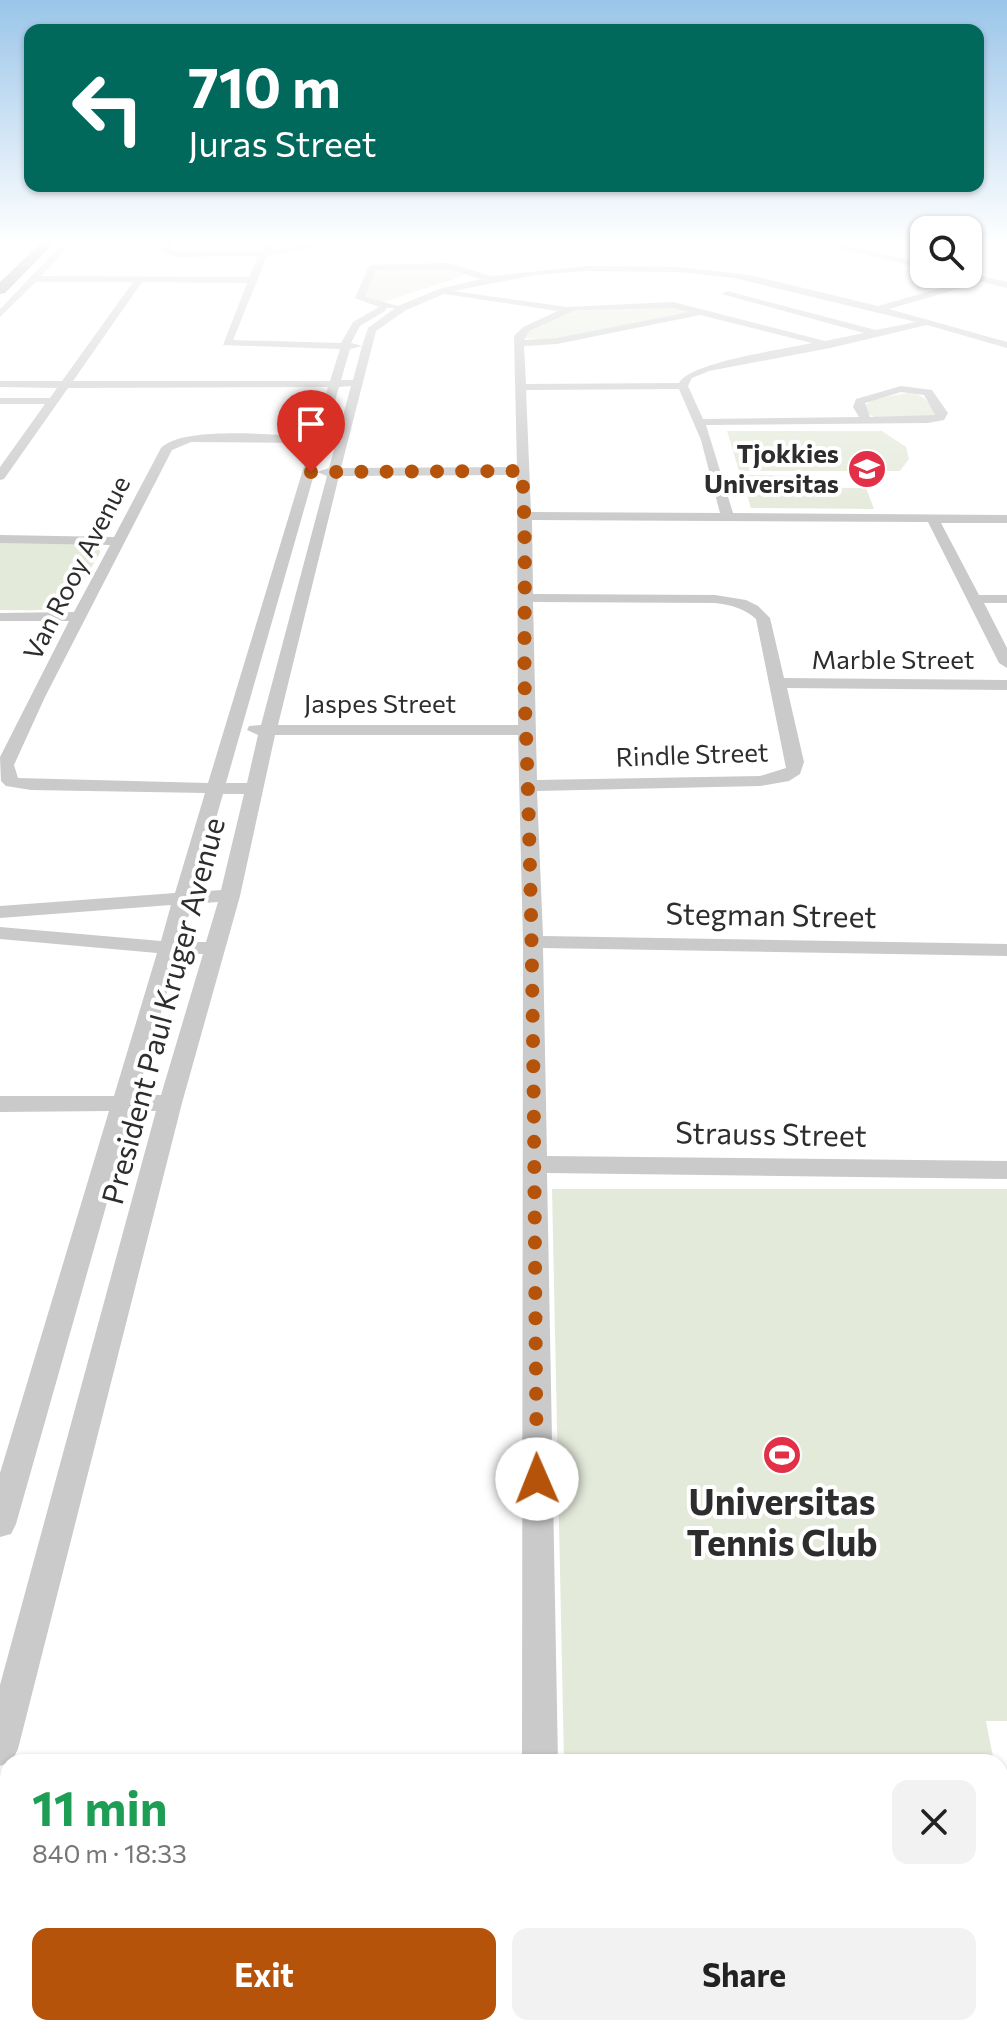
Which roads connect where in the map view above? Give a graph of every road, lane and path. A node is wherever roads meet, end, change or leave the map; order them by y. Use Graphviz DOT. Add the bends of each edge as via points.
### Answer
graph roads {
  1 [pos="101,335"];
  2 [pos="230,335"];
  3 [pos="366,335"];
  4 [pos="521,335"];
  5 [pos="588,335"];
  6 [pos="798,335"];
  7 [pos="871,335"];
  8 [pos="977,335"];
  9 [pos="519,343"];
  10 [pos="830,345"];
  11 [pos="1007,345"];
  12 [pos="356,346"];
  13 [pos="0,377"];
  14 [pos="0,384"];
  15 [pos="683,386"];
  16 [pos="522,387"];
  17 [pos="63,389"];
  18 [pos="334,390"];
  19 [pos="357,390"];
  20 [pos="0,393"];
  21 [pos="0,401"];
  22 [pos="867,421"];
  23 [pos="699,422"];
  24 [pos="319,440"];
  25 [pos="343,440"];
  26 [pos="522,471"];
  27 [pos="311,472"];
  28 [pos="334,472"];
  29 [pos="0,476"];
  30 [pos="525,516"];
  31 [pos="727,516"];
  32 [pos="933,519"];
  33 [pos="1007,519"];
  34 [pos="0,539"];
  35 [pos="119,541"];
  36 [pos="307,580"];
  37 [pos="278,581"];
  38 [pos="527,598"];
  39 [pos="976,599"];
  40 [pos="1007,599"];
  41 [pos="81,616"];
  42 [pos="0,617"];
  43 [pos="1007,663"];
  44 [pos="778,683"];
  45 [pos="1007,685"];
  46 [pos="234,730"];
  47 [pos="269,730"];
  48 [pos="526,730"];
  49 [pos="529,786"];
  50 [pos="215,789"];
  51 [pos="254,789"];
  52 [pos="183,896"];
  53 [pos="230,896"];
  54 [pos="0,912"];
  55 [pos="0,933"];
  56 [pos="533,942"];
  57 [pos="216,948"];
  58 [pos="167,949"];
  59 [pos="1007,950"];
  60 [pos="123,1102"];
  61 [pos="170,1103"];
  62 [pos="0,1104"];
  63 [pos="534,1164"];
  64 [pos="1007,1170"];
  65 [pos="0,1524"];
  66 [pos="0,1749"];
  67 [pos="540,1754"];
  1 -- 17 [label="street"];
  2 -- 12 [label="street" via="227,343"];
  3 -- 12 [label="street, President Paul Kruger Avenue"];
  4 -- 9 [label="street"];
  5 -- 9 [label="street"];
  6 -- 10 [label="street"];
  7 -- 10 [label="street"];
  8 -- 11 [label="street, President Paul Kruger Avenue"];
  9 -- 16 [label="street"];
  10 -- 15 [label="street" via="706,369 688,376"];
  12 -- 18 [label="street, President Paul Kruger Avenue"];
  12 -- 19 [label="street, President Paul Kruger Avenue"];
  13 -- 17 [label="street"];
  14 -- 17 [label="street"];
  15 -- 16 [label="street"];
  15 -- 23 [label="street"];
  16 -- 26 [label="street"];
  17 -- 18 [label="street"];
  17 -- 20 [label="street"];
  17 -- 21 [label="street"];
  17 -- 29 [label="street"];
  18 -- 19 [label="street"];
  18 -- 24 [label="street, President Paul Kruger Avenue"];
  19 -- 25 [label="street, President Paul Kruger Avenue"];
  22 -- 22 [label="street" via="936,420 942,413 928,392 901,389 860,401"];
  22 -- 23 [label="street"];
  23 -- 31 [label="street"];
  24 -- 25 [label="street, Van Rooy Avenue"];
  24 -- 27 [label="street, President Paul Kruger Avenue"];
  24 -- 35 [label="street, Van Rooy Avenue" via="174,443 163,454"];
  25 -- 28 [label="street, President Paul Kruger Avenue"];
  26 -- 28 [label="street"];
  26 -- 30 [label="street"];
  27 -- 28 [label="street"];
  27 -- 37 [label="street, President Paul Kruger Avenue"];
  28 -- 36 [label="street, President Paul Kruger Avenue"];
  30 -- 31 [label="street"];
  30 -- 38 [label="street"];
  31 -- 32 [label="street"];
  32 -- 33 [label="street"];
  32 -- 39 [label="street"];
  34 -- 35 [label="street"];
  35 -- 41 [label="street, Van Rooy Avenue"];
  36 -- 37 [label="street"];
  36 -- 47 [label="street, President Paul Kruger Avenue"];
  37 -- 46 [label="street, President Paul Kruger Avenue"];
  38 -- 44 [label="street, Rindle Street" via="739,603 763,618"];
  38 -- 48 [label="street"];
  39 -- 40 [label="street"];
  39 -- 43 [label="street"];
  41 -- 42 [label="street"];
  41 -- 50 [label="street, Van Rooy Avenue" via="5,765 7,777 31,785"];
  44 -- 45 [label="street, Marble Street"];
  44 -- 49 [label="street, Rindle Street" via="795,762 794,770 783,777"];
  46 -- 47 [label="street, Jaspes Street"];
  46 -- 50 [label="street, President Paul Kruger Avenue"];
  47 -- 48 [label="street, Jaspes Street"];
  47 -- 51 [label="street, President Paul Kruger Avenue"];
  48 -- 49 [label="street"];
  49 -- 56 [label="street"];
  50 -- 51 [label="street, Van Rooy Avenue"];
  50 -- 52 [label="street, President Paul Kruger Avenue"];
  51 -- 53 [label="street, President Paul Kruger Avenue"];
  52 -- 53 [label="street"];
  52 -- 54 [label="street" via="47,912"];
  52 -- 58 [label="street, President Paul Kruger Avenue"];
  53 -- 57 [label="street, President Paul Kruger Avenue"];
  55 -- 58 [label="street" via="42,933"];
  56 -- 59 [label="street, Stegman Street"];
  56 -- 63 [label="street"];
  57 -- 58 [label="street"];
  57 -- 61 [label="street, President Paul Kruger Avenue"];
  58 -- 60 [label="street, President Paul Kruger Avenue"];
  60 -- 61 [label="street"];
  60 -- 62 [label="street"];
  60 -- 65 [label="street, President Paul Kruger Avenue"];
  61 -- 66 [label="street, President Paul Kruger Avenue"];
  63 -- 64 [label="street, Strauss Street"];
  63 -- 67 [label="street"];
}
